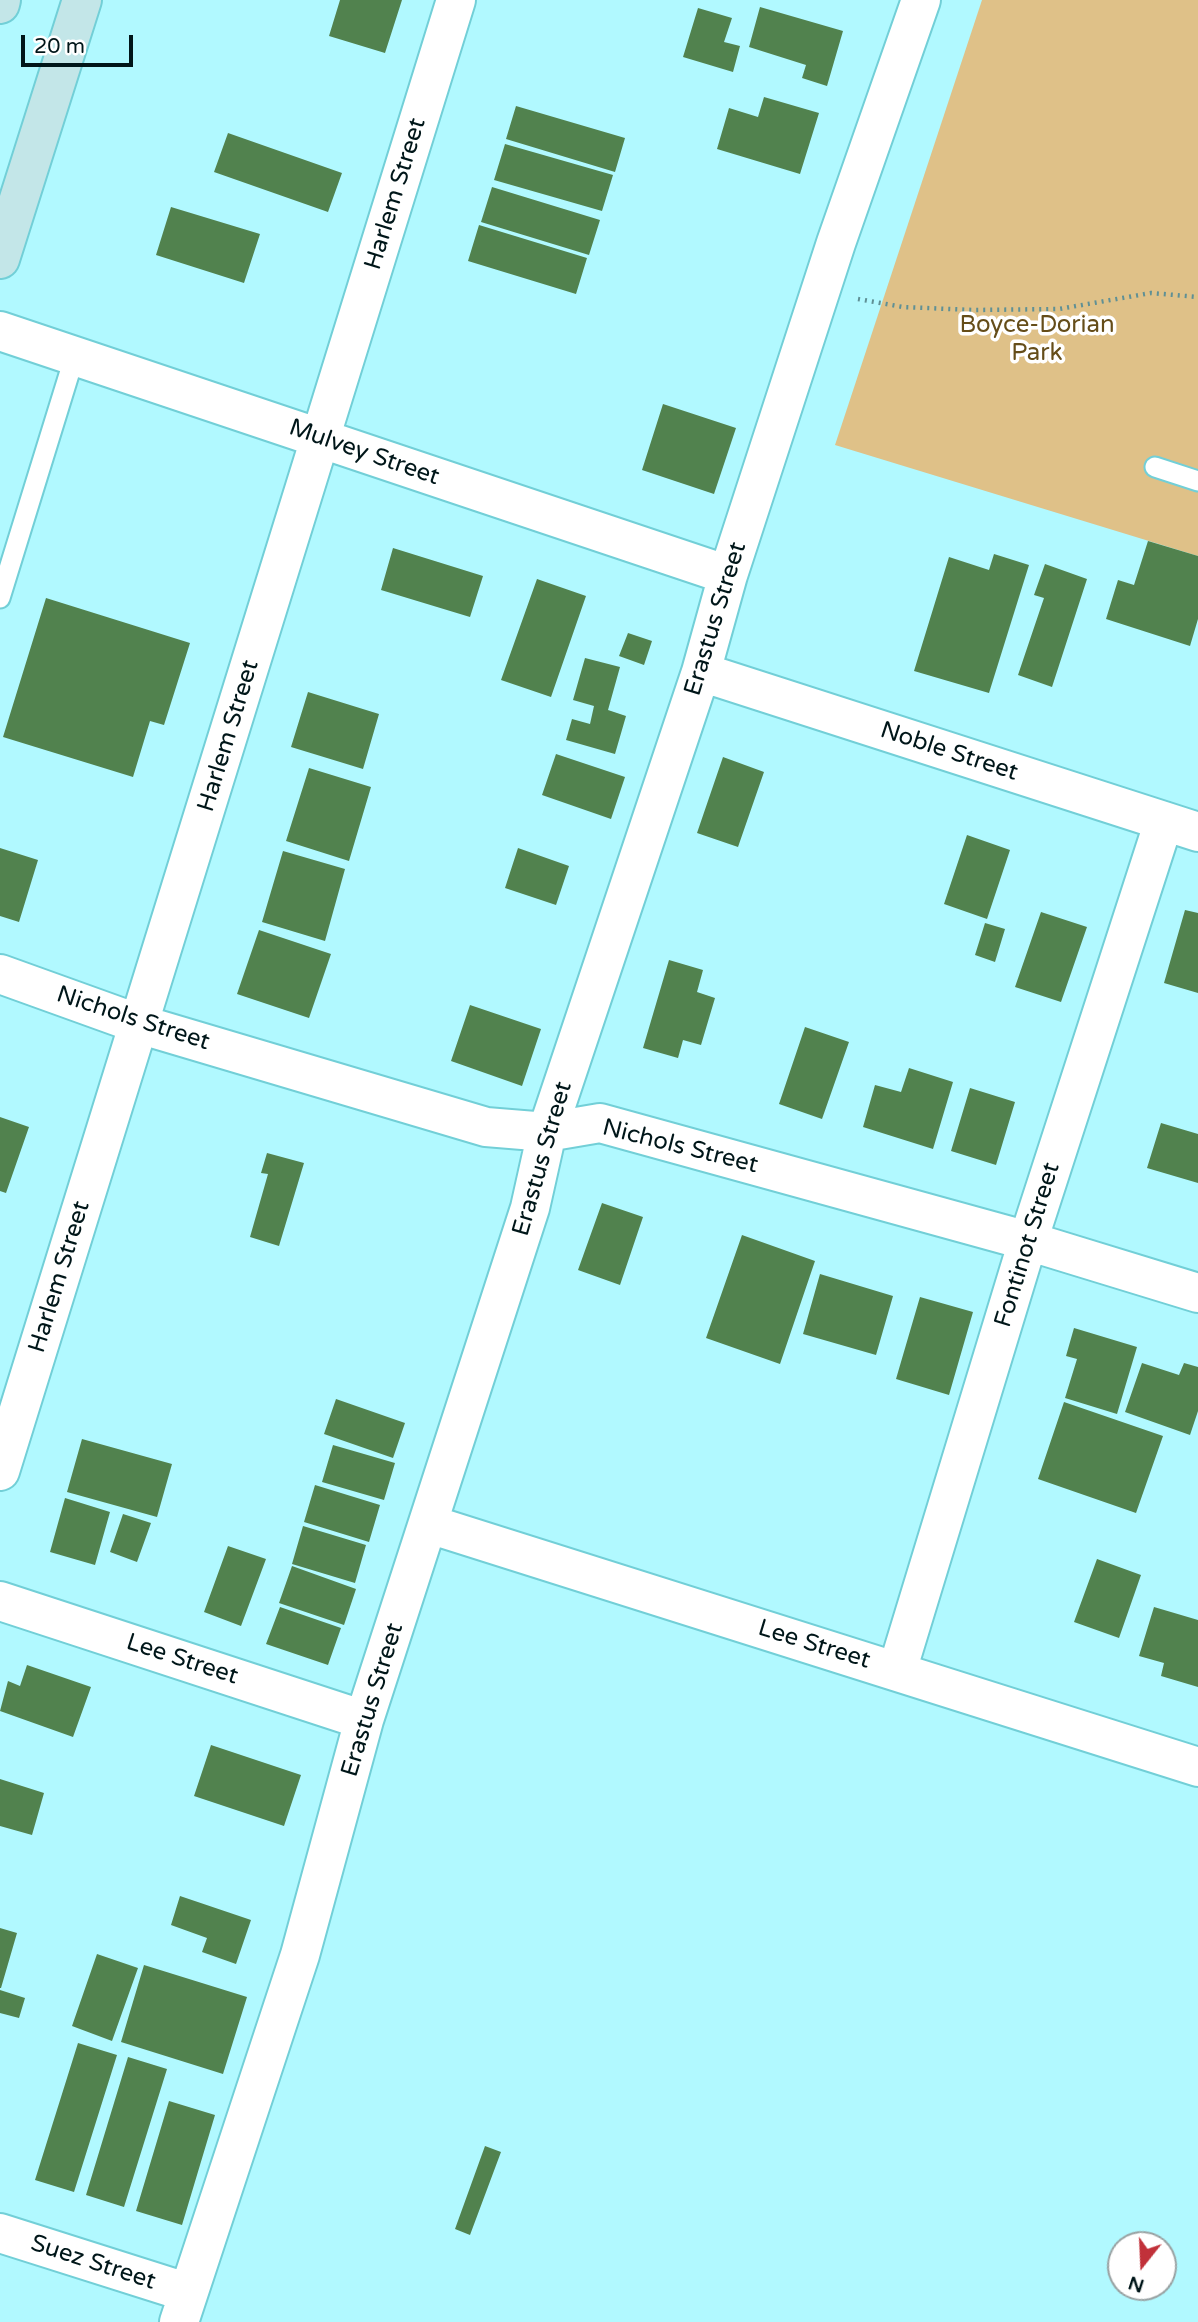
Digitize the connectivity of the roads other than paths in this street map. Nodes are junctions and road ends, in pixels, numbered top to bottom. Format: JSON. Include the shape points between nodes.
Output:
{"nodes":[{"id":1,"x":82,"y":0,"type":"edge"},
{"id":2,"x":456,"y":0,"type":"edge"},
{"id":3,"x":921,"y":0,"type":"edge"},
{"id":4,"x":0,"y":259,"type":"edge"},
{"id":5,"x":0,"y":331,"type":"edge"},
{"id":6,"x":75,"y":355,"type":"junction"},
{"id":7,"x":322,"y":439,"type":"junction"},
{"id":8,"x":1155,"y":467,"type":"dead end"},
{"id":9,"x":1198,"y":481,"type":"edge"},
{"id":10,"x":728,"y":575,"type":"junction"},
{"id":11,"x":0,"y":598,"type":"edge"},
{"id":12,"x":701,"y":672,"type":"junction"},
{"id":13,"x":1181,"y":826,"type":"edge"},
{"id":14,"x":0,"y":974,"type":"edge"},
{"id":15,"x":138,"y":1024,"type":"junction"},
{"id":16,"x":547,"y":1132,"type":"junction"},
{"id":17,"x":1028,"y":1241,"type":"junction"},
{"id":18,"x":1198,"y":1293,"type":"edge"},
{"id":19,"x":0,"y":1471,"type":"edge"},
{"id":20,"x":429,"y":1524,"type":"junction"},
{"id":21,"x":0,"y":1601,"type":"edge"},
{"id":22,"x":897,"y":1671,"type":"junction"},
{"id":23,"x":364,"y":1720,"type":"junction"},
{"id":24,"x":1198,"y":1767,"type":"edge"},
{"id":25,"x":0,"y":2233,"type":"edge"},
{"id":26,"x":183,"y":2307,"type":"edge"}],
"edges":[{"from":1,"to":4,"type":"main road"},
{"from":2,"to":7,"type":"street","name":"Harlem Street"},
{"from":3,"to":10,"type":"street","name":"Erastus Street"},
{"from":5,"to":6,"type":"street","name":"Mulvey Street"},
{"from":6,"to":7,"type":"street","name":"Mulvey Street"},
{"from":6,"to":11,"type":"lane"},
{"from":7,"to":10,"type":"street","name":"Mulvey Street"},
{"from":7,"to":15,"type":"street","name":"Harlem Street"},
{"from":8,"to":9,"type":"lane"},
{"from":10,"to":12,"type":"street","name":"Erastus Street"},
{"from":12,"to":13,"type":"street","name":"Noble Street"},
{"from":12,"to":16,"type":"street","name":"Erastus Street"},
{"from":13,"to":17,"type":"street","name":"Fontinot Street"},
{"from":14,"to":15,"type":"street","name":"Nichols Street"},
{"from":15,"to":16,"type":"street","name":"Nichols Street","via":[[486,1127]]},
{"from":15,"to":19,"type":"street","name":"Harlem Street"},
{"from":16,"to":17,"type":"street","name":"Nichols Street","via":[[600,1123]]},
{"from":16,"to":20,"type":"street","name":"Erastus Street","via":[[530,1208]]},
{"from":17,"to":18,"type":"street","name":"Nichols Street"},
{"from":17,"to":22,"type":"street","name":"Fontinot Street"},
{"from":20,"to":22,"type":"street","name":"Lee Street"},
{"from":20,"to":23,"type":"street","name":"Erastus Street"},
{"from":21,"to":23,"type":"street","name":"Lee Street"},
{"from":22,"to":24,"type":"street","name":"Lee Street"},
{"from":23,"to":26,"type":"street","name":"Erastus Street","via":[[300,1955]]},
{"from":25,"to":26,"type":"street","name":"Suez Street"}]}
